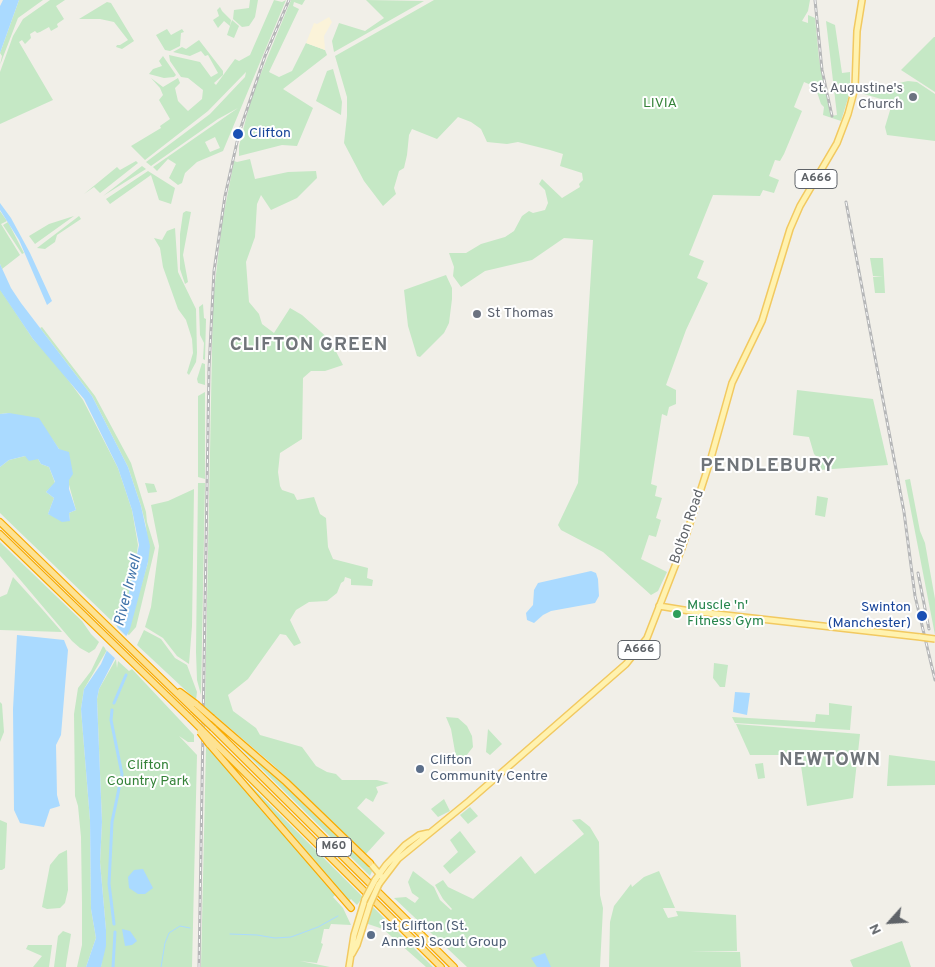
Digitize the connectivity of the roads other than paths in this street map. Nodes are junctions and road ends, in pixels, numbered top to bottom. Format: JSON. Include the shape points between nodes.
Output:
{"nodes":[{"id":1,"x":862,"y":0,"type":"edge"},
{"id":2,"x":0,"y":522,"type":"edge"},
{"id":3,"x":0,"y":534,"type":"edge"},
{"id":4,"x":659,"y":606,"type":"junction"},
{"id":5,"x":935,"y":639,"type":"edge"},
{"id":6,"x":195,"y":706,"type":"junction"},
{"id":7,"x":211,"y":742,"type":"junction"},
{"id":8,"x":429,"y":832,"type":"junction"},
{"id":9,"x":370,"y":863,"type":"junction"},
{"id":10,"x":386,"y":864,"type":"junction"},
{"id":11,"x":380,"y":873,"type":"junction"},
{"id":12,"x":379,"y":882,"type":"junction"},
{"id":13,"x":367,"y":901,"type":"junction"},
{"id":14,"x":352,"y":908,"type":"joint"},
{"id":15,"x":367,"y":910,"type":"junction"},
{"id":16,"x":359,"y":914,"type":"junction"},
{"id":17,"x":351,"y":955,"type":"junction"},
{"id":18,"x":349,"y":967,"type":"edge"},
{"id":19,"x":441,"y":967,"type":"edge"},
{"id":20,"x":454,"y":967,"type":"edge"}],
"edges":[{"from":1,"to":4,"type":"main road","name":"Bolton Road","number":"A666","via":[[857,31],[855,88],[848,114],[790,230],[762,321],[732,383],[682,548]]},
{"from":2,"to":6,"type":"highway","number":"M60"},
{"from":3,"to":7,"type":"highway","number":"M60","bridge":true},
{"from":4,"to":5,"type":"main road","bridge":true},
{"from":4,"to":8,"type":"main road","name":"Bolton Road","number":"A666","via":[[648,638],[626,664]]},
{"from":6,"to":9,"type":"highway","number":"M60","bridge":true,"via":[[286,782]]},
{"from":6,"to":20,"type":"highway","number":"M60","bridge":true,"via":[[213,728]]},
{"from":7,"to":14,"type":"highway","number":"M60"},
{"from":7,"to":19,"type":"highway","number":"M60"},
{"from":8,"to":10,"type":"main road","name":"Bolton Road","number":"A666","via":[[411,840]]},
{"from":8,"to":12,"type":"main road","name":"Bolton Road","number":"A666","via":[[398,859]]},
{"from":9,"to":10,"type":"main road"},
{"from":9,"to":11,"type":"main road"},
{"from":10,"to":11,"type":"main road","name":"Bolton Road","number":"A666"},
{"from":11,"to":12,"type":"main road","name":"Bolton Road","number":"A666"},
{"from":12,"to":13,"type":"main road","number":"A666","bridge":true},
{"from":13,"to":15,"type":"main road","number":"A666"},
{"from":13,"to":16,"type":"main road","number":"A666"},
{"from":14,"to":16,"type":"main road"},
{"from":15,"to":16,"type":"main road"},
{"from":15,"to":17,"type":"main road","number":"A666","via":[[357,946]]},
{"from":16,"to":17,"type":"main road","number":"A666"},
{"from":17,"to":18,"type":"main road","number":"A666"}]}
